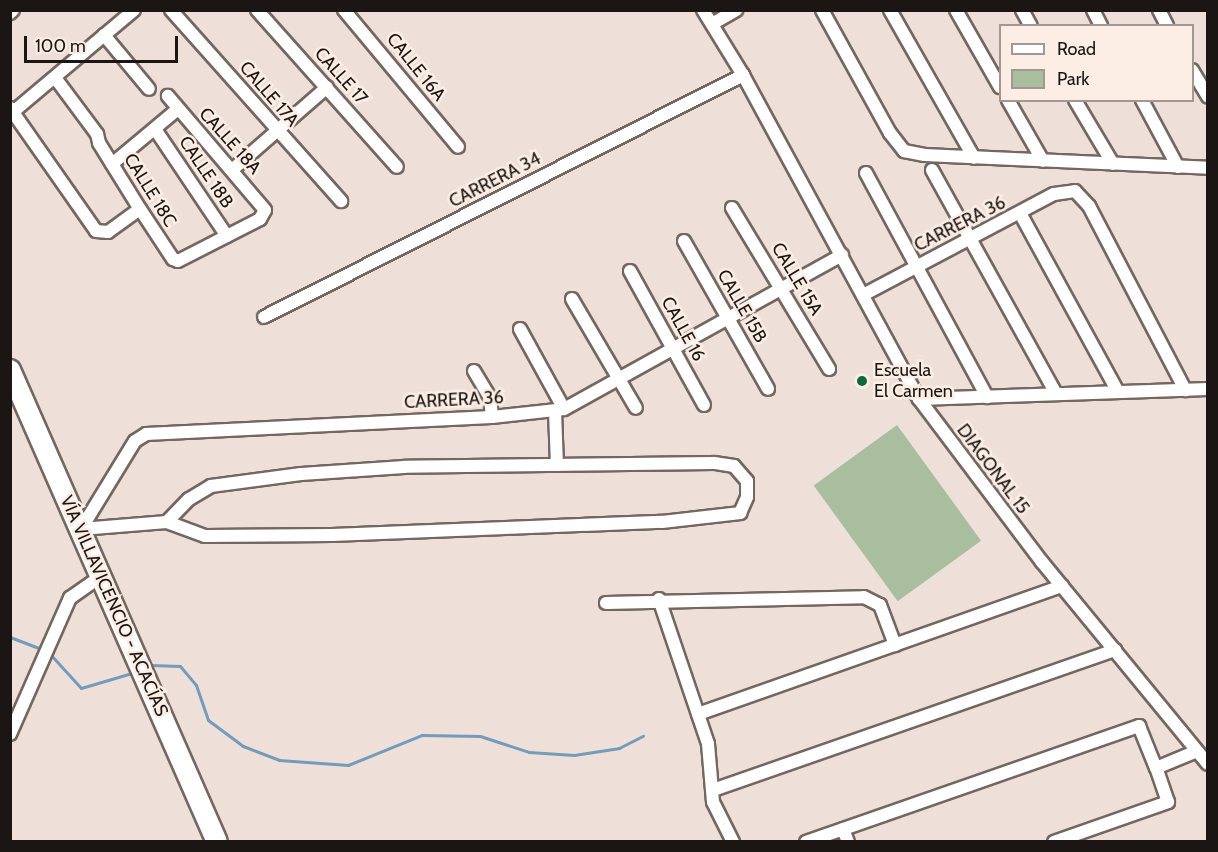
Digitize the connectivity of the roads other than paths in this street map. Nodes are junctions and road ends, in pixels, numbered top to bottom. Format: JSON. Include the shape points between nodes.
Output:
{"nodes":[{"id":1,"x":134,"y":10,"type":"edge"},
{"id":2,"x":171,"y":10,"type":"edge"},
{"id":3,"x":257,"y":10,"type":"edge"},
{"id":4,"x":344,"y":10,"type":"edge"},
{"id":5,"x":703,"y":10,"type":"edge"},
{"id":6,"x":736,"y":10,"type":"edge"},
{"id":7,"x":822,"y":10,"type":"edge"},
{"id":8,"x":890,"y":10,"type":"edge"},
{"id":9,"x":956,"y":10,"type":"edge"},
{"id":10,"x":1022,"y":10,"type":"edge"},
{"id":11,"x":1093,"y":10,"type":"edge"},
{"id":12,"x":1159,"y":10,"type":"edge"},
{"id":13,"x":712,"y":24,"type":"junction"},
{"id":14,"x":1030,"y":24,"type":"edge"},
{"id":15,"x":1100,"y":24,"type":"edge"},
{"id":16,"x":1166,"y":24,"type":"edge"},
{"id":17,"x":104,"y":35,"type":"junction"},
{"id":18,"x":1194,"y":73,"type":"edge"},
{"id":19,"x":743,"y":75,"type":"junction"},
{"id":20,"x":56,"y":79,"type":"junction"},
{"id":21,"x":999,"y":85,"type":"edge"},
{"id":22,"x":327,"y":87,"type":"junction"},
{"id":23,"x":148,"y":89,"type":"dead end"},
{"id":24,"x":168,"y":96,"type":"dead end"},
{"id":25,"x":1208,"y":97,"type":"edge"},
{"id":26,"x":1009,"y":102,"type":"edge"},
{"id":27,"x":1076,"y":102,"type":"edge"},
{"id":28,"x":1143,"y":102,"type":"edge"},
{"id":29,"x":178,"y":109,"type":"junction"},
{"id":30,"x":12,"y":110,"type":"edge"},
{"id":31,"x":155,"y":129,"type":"junction"},
{"id":32,"x":277,"y":130,"type":"junction"},
{"id":33,"x":458,"y":147,"type":"dead end"},
{"id":34,"x":974,"y":158,"type":"junction"},
{"id":35,"x":1043,"y":161,"type":"junction"},
{"id":36,"x":112,"y":164,"type":"junction"},
{"id":37,"x":1113,"y":164,"type":"junction"},
{"id":38,"x":397,"y":167,"type":"dead end"},
{"id":39,"x":1178,"y":167,"type":"junction"},
{"id":40,"x":1208,"y":168,"type":"edge"},
{"id":41,"x":232,"y":170,"type":"junction"},
{"id":42,"x":932,"y":170,"type":"dead end"},
{"id":43,"x":866,"y":173,"type":"dead end"},
{"id":44,"x":341,"y":201,"type":"dead end"},
{"id":45,"x":732,"y":208,"type":"dead end"},
{"id":46,"x":140,"y":209,"type":"junction"},
{"id":47,"x":1020,"y":213,"type":"junction"},
{"id":48,"x":227,"y":236,"type":"junction"},
{"id":49,"x":971,"y":239,"type":"junction"},
{"id":50,"x":684,"y":241,"type":"dead end"},
{"id":51,"x":842,"y":255,"type":"junction"},
{"id":52,"x":917,"y":267,"type":"junction"},
{"id":53,"x":630,"y":272,"type":"dead end"},
{"id":54,"x":782,"y":286,"type":"junction"},
{"id":55,"x":863,"y":295,"type":"junction"},
{"id":56,"x":572,"y":299,"type":"dead end"},
{"id":57,"x":264,"y":317,"type":"dead end"},
{"id":58,"x":730,"y":320,"type":"junction"},
{"id":59,"x":520,"y":329,"type":"dead end"},
{"id":60,"x":675,"y":350,"type":"junction"},
{"id":61,"x":829,"y":369,"type":"dead end"},
{"id":62,"x":10,"y":370,"type":"edge"},
{"id":63,"x":474,"y":371,"type":"dead end"},
{"id":64,"x":619,"y":379,"type":"junction"},
{"id":65,"x":768,"y":389,"type":"dead end"},
{"id":66,"x":1208,"y":389,"type":"edge"},
{"id":67,"x":1185,"y":390,"type":"junction"},
{"id":68,"x":1118,"y":392,"type":"junction"},
{"id":69,"x":1056,"y":394,"type":"junction"},
{"id":70,"x":987,"y":397,"type":"junction"},
{"id":71,"x":919,"y":399,"type":"junction"},
{"id":72,"x":704,"y":405,"type":"dead end"},
{"id":73,"x":636,"y":408,"type":"dead end"},
{"id":74,"x":559,"y":410,"type":"junction"},
{"id":75,"x":492,"y":417,"type":"junction"},
{"id":76,"x":557,"y":465,"type":"junction"},
{"id":77,"x":167,"y":522,"type":"junction"},
{"id":78,"x":81,"y":530,"type":"junction"},
{"id":79,"x":101,"y":576,"type":"junction"},
{"id":80,"x":1062,"y":586,"type":"junction"},
{"id":81,"x":659,"y":599,"type":"junction"},
{"id":82,"x":606,"y":603,"type":"dead end"},
{"id":83,"x":895,"y":645,"type":"junction"},
{"id":84,"x":1115,"y":650,"type":"junction"},
{"id":85,"x":698,"y":714,"type":"junction"},
{"id":86,"x":10,"y":734,"type":"edge"},
{"id":87,"x":1197,"y":751,"type":"junction"},
{"id":88,"x":1208,"y":764,"type":"edge"},
{"id":89,"x":1156,"y":768,"type":"junction"},
{"id":90,"x":712,"y":790,"type":"junction"},
{"id":91,"x":843,"y":829,"type":"junction"},
{"id":92,"x":217,"y":842,"type":"edge"},
{"id":93,"x":733,"y":842,"type":"edge"},
{"id":94,"x":806,"y":842,"type":"edge"},
{"id":95,"x":848,"y":842,"type":"edge"},
{"id":96,"x":1054,"y":842,"type":"edge"}],
"edges":[{"from":1,"to":17,"type":"street"},
{"from":2,"to":32,"type":"street","name":"CALLE 17A"},
{"from":3,"to":22,"type":"street","name":"CALLE 17"},
{"from":4,"to":33,"type":"street","name":"CALLE 16A"},
{"from":5,"to":13,"type":"street","name":"DIAGONAL 15"},
{"from":6,"to":13,"type":"street"},
{"from":7,"to":34,"type":"street","via":[[904,151]]},
{"from":8,"to":34,"type":"street"},
{"from":9,"to":21,"type":"street"},
{"from":10,"to":14,"type":"street"},
{"from":11,"to":15,"type":"street"},
{"from":12,"to":16,"type":"street"},
{"from":13,"to":19,"type":"street","name":"DIAGONAL 15"},
{"from":17,"to":20,"type":"street"},
{"from":17,"to":23,"type":"street"},
{"from":18,"to":25,"type":"street"},
{"from":19,"to":51,"type":"street","name":"DIAGONAL 15"},
{"from":19,"to":57,"type":"street","name":"CARRERA 34"},
{"from":20,"to":30,"type":"street"},
{"from":20,"to":36,"type":"street","name":"CALLE 18C","via":[[97,134]]},
{"from":22,"to":32,"type":"street"},
{"from":22,"to":38,"type":"street","name":"CALLE 17"},
{"from":24,"to":29,"type":"street","name":"CALLE 18A"},
{"from":26,"to":35,"type":"street"},
{"from":27,"to":37,"type":"street"},
{"from":28,"to":39,"type":"street"},
{"from":29,"to":31,"type":"street"},
{"from":29,"to":41,"type":"street","name":"CALLE 18A"},
{"from":30,"to":46,"type":"street","via":[[96,231],[108,232]]},
{"from":31,"to":36,"type":"street"},
{"from":31,"to":48,"type":"street","name":"CALLE 18B"},
{"from":32,"to":41,"type":"street"},
{"from":32,"to":44,"type":"street","name":"CALLE 17A"},
{"from":34,"to":35,"type":"street"},
{"from":35,"to":37,"type":"street"},
{"from":36,"to":46,"type":"street","name":"CALLE 18C"},
{"from":37,"to":39,"type":"street"},
{"from":39,"to":40,"type":"street"},
{"from":41,"to":48,"type":"street","name":"CALLE 18A","via":[[264,210],[260,219]]},
{"from":42,"to":49,"type":"street"},
{"from":43,"to":52,"type":"street"},
{"from":45,"to":54,"type":"street","name":"CALLE 15A"},
{"from":46,"to":48,"type":"street","name":"CALLE 18C","via":[[178,261]]},
{"from":47,"to":49,"type":"street","name":"CARRERA 36"},
{"from":47,"to":67,"type":"street","name":"CARRERA 36","via":[[1054,194],[1075,190],[1089,206]]},
{"from":47,"to":68,"type":"street"},
{"from":49,"to":52,"type":"street","name":"CARRERA 36"},
{"from":49,"to":69,"type":"street"},
{"from":50,"to":58,"type":"street","name":"CALLE 15B"},
{"from":51,"to":54,"type":"street","name":"CARRERA 36"},
{"from":51,"to":55,"type":"street","name":"DIAGONAL 15"},
{"from":52,"to":55,"type":"street","name":"CARRERA 36"},
{"from":52,"to":70,"type":"street"},
{"from":53,"to":60,"type":"street","name":"CALLE 16"},
{"from":54,"to":58,"type":"street","name":"CARRERA 36"},
{"from":54,"to":61,"type":"street","name":"CALLE 15A"},
{"from":55,"to":71,"type":"street","name":"DIAGONAL 15"},
{"from":56,"to":64,"type":"street"},
{"from":58,"to":60,"type":"street","name":"CARRERA 36"},
{"from":58,"to":65,"type":"street","name":"CALLE 15B"},
{"from":59,"to":74,"type":"street"},
{"from":60,"to":64,"type":"street","name":"CARRERA 36"},
{"from":60,"to":72,"type":"street","name":"CALLE 16"},
{"from":62,"to":78,"type":"main road","name":"VÍA VILLAVICENCIO - ACACÍAS"},
{"from":63,"to":75,"type":"street","via":[[490,398]]},
{"from":64,"to":73,"type":"street"},
{"from":64,"to":74,"type":"street","name":"CARRERA 36"},
{"from":66,"to":67,"type":"street"},
{"from":67,"to":68,"type":"street"},
{"from":68,"to":69,"type":"street"},
{"from":69,"to":70,"type":"street"},
{"from":70,"to":71,"type":"street"},
{"from":71,"to":80,"type":"street","name":"DIAGONAL 15"},
{"from":74,"to":75,"type":"street","name":"CARRERA 36"},
{"from":74,"to":76,"type":"street"},
{"from":75,"to":78,"type":"street","name":"CARRERA 36","via":[[146,434],[135,441]]},
{"from":76,"to":77,"type":"street","via":[[404,467],[301,474],[211,486],[189,499]]},
{"from":76,"to":77,"type":"street","via":[[734,466],[747,481],[747,497],[740,513],[662,522],[205,536]]},
{"from":77,"to":78,"type":"street"},
{"from":78,"to":79,"type":"main road","name":"VÍA VILLAVICENCIO - ACACÍAS"},
{"from":79,"to":86,"type":"street","via":[[70,598]]},
{"from":79,"to":92,"type":"main road","name":"VÍA VILLAVICENCIO - ACACÍAS"},
{"from":80,"to":83,"type":"street"},
{"from":80,"to":84,"type":"street","name":"DIAGONAL 15"},
{"from":81,"to":82,"type":"street"},
{"from":81,"to":83,"type":"street","via":[[864,597],[880,606]]},
{"from":81,"to":85,"type":"street"},
{"from":83,"to":85,"type":"street"},
{"from":84,"to":87,"type":"street","name":"DIAGONAL 15"},
{"from":84,"to":90,"type":"street"},
{"from":85,"to":90,"type":"street","via":[[708,744]]},
{"from":87,"to":88,"type":"street","name":"DIAGONAL 15"},
{"from":87,"to":89,"type":"street"},
{"from":89,"to":91,"type":"street","via":[[1139,726]]},
{"from":89,"to":96,"type":"street","via":[[1168,802]]},
{"from":90,"to":93,"type":"street","via":[[717,812]]},
{"from":91,"to":94,"type":"street"},
{"from":91,"to":95,"type":"street"}]}
